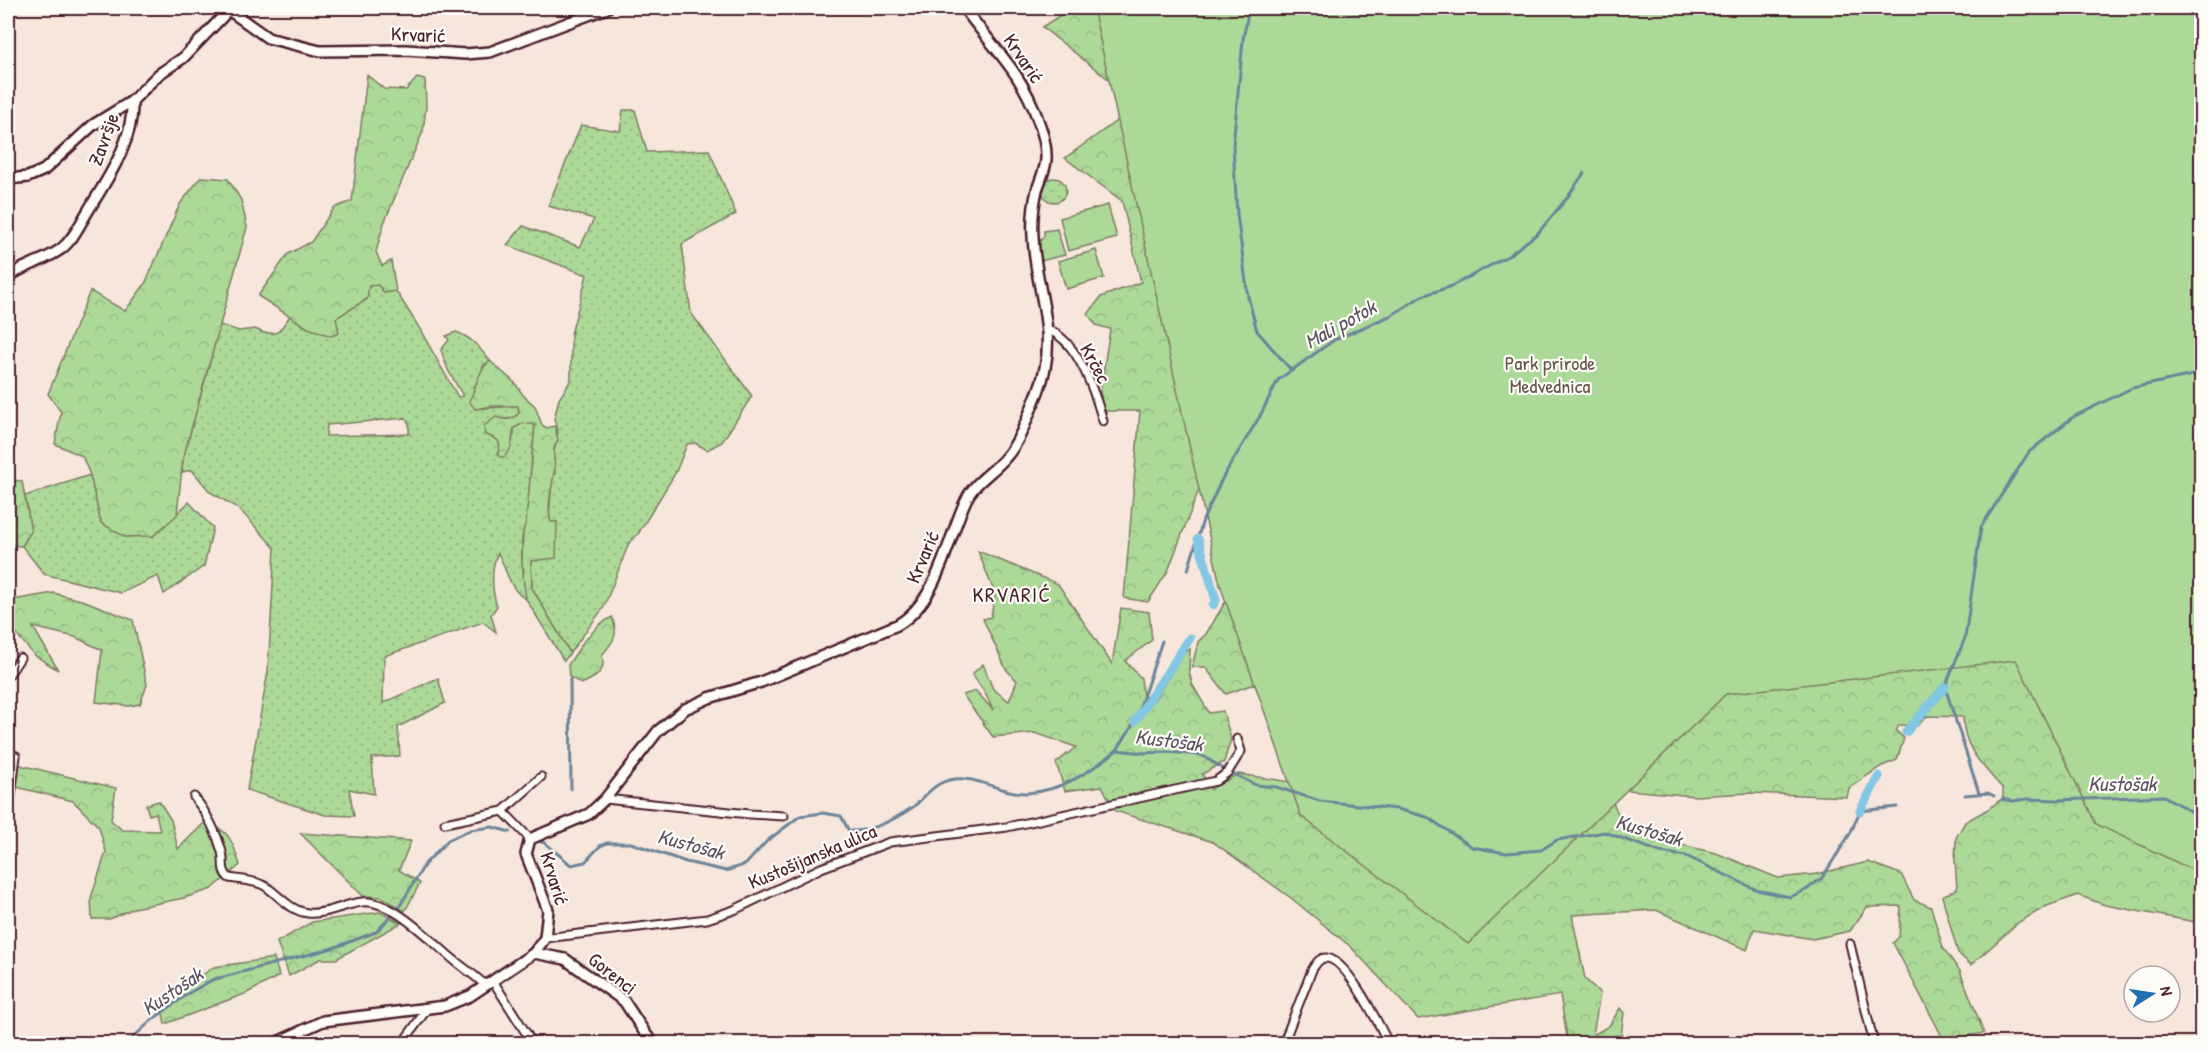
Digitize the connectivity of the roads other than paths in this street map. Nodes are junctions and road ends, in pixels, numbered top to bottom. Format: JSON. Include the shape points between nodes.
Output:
{"nodes":[{"id":1,"x":229,"y":8,"type":"edge"},
{"id":2,"x":607,"y":8,"type":"edge"},
{"id":3,"x":965,"y":8,"type":"edge"},
{"id":4,"x":132,"y":100,"type":"junction"},
{"id":5,"x":8,"y":179,"type":"edge"},
{"id":6,"x":8,"y":277,"type":"edge"},
{"id":7,"x":1048,"y":330,"type":"junction"},
{"id":8,"x":1103,"y":421,"type":"dead end"},
{"id":9,"x":20,"y":658,"type":"dead end"},
{"id":10,"x":8,"y":676,"type":"edge"},
{"id":11,"x":1237,"y":740,"type":"dead end"},
{"id":12,"x":8,"y":753,"type":"edge"},
{"id":13,"x":541,"y":777,"type":"dead end"},
{"id":14,"x":194,"y":796,"type":"dead end"},
{"id":15,"x":605,"y":799,"type":"junction"},
{"id":16,"x":503,"y":811,"type":"junction"},
{"id":17,"x":784,"y":816,"type":"dead end"},
{"id":18,"x":8,"y":819,"type":"edge"},
{"id":19,"x":444,"y":823,"type":"dead end"},
{"id":20,"x":530,"y":838,"type":"junction"},
{"id":21,"x":544,"y":938,"type":"junction"},
{"id":22,"x":1850,"y":944,"type":"dead end"},
{"id":23,"x":534,"y":953,"type":"junction"},
{"id":24,"x":490,"y":983,"type":"junction"},
{"id":25,"x":427,"y":1009,"type":"junction"},
{"id":26,"x":273,"y":1044,"type":"edge"},
{"id":27,"x":402,"y":1044,"type":"edge"},
{"id":28,"x":533,"y":1044,"type":"edge"},
{"id":29,"x":655,"y":1044,"type":"edge"},
{"id":30,"x":1283,"y":1044,"type":"edge"},
{"id":31,"x":1389,"y":1044,"type":"edge"},
{"id":32,"x":1874,"y":1044,"type":"edge"}],
"edges":[{"from":1,"to":2,"type":"street","name":"Krvarić","via":[[268,38],[320,51],[465,54],[490,52]]},
{"from":1,"to":4,"type":"street","name":"Završje","via":[[183,58]]},
{"from":3,"to":7,"type":"street","name":"Krvarić","via":[[1026,87],[1046,146],[1032,233]]},
{"from":4,"to":5,"type":"street","via":[[93,125],[44,170]]},
{"from":4,"to":6,"type":"street","name":"Završje","via":[[133,116],[116,164],[76,231],[60,250]]},
{"from":7,"to":8,"type":"street","name":"Krčec","via":[[1067,343],[1078,361],[1094,391]]},
{"from":7,"to":15,"type":"street","name":"Krvarić","via":[[1046,369],[1016,443],[969,494],[931,587],[909,618],[685,710],[658,731]]},
{"from":9,"to":10,"type":"street"},
{"from":11,"to":21,"type":"street","name":"Kustošijanska ulica","via":[[1241,751],[1216,782],[1007,827],[890,842],[820,868],[707,919]]},
{"from":12,"to":18,"type":"street","via":[[16,756]]},
{"from":13,"to":16,"type":"street"},
{"from":14,"to":24,"type":"street","via":[[224,854],[222,867],[229,878],[259,884],[308,913],[375,903],[391,910]]},
{"from":15,"to":17,"type":"street"},
{"from":15,"to":20,"type":"street","name":"Krvarić","via":[[589,814]]},
{"from":16,"to":19,"type":"street"},
{"from":16,"to":20,"type":"street"},
{"from":20,"to":21,"type":"street","name":"Krvarić","via":[[526,854],[548,910]]},
{"from":21,"to":23,"type":"street"},
{"from":22,"to":32,"type":"street"},
{"from":23,"to":24,"type":"street"},
{"from":23,"to":29,"type":"street","name":"Gorenci","via":[[566,959],[624,1001]]},
{"from":24,"to":25,"type":"street","via":[[457,1002]]},
{"from":24,"to":28,"type":"street"},
{"from":25,"to":26,"type":"street","via":[[323,1021]]},
{"from":25,"to":27,"type":"street"},
{"from":30,"to":31,"type":"street","via":[[1312,970],[1324,958],[1333,960],[1361,993]]}]}
